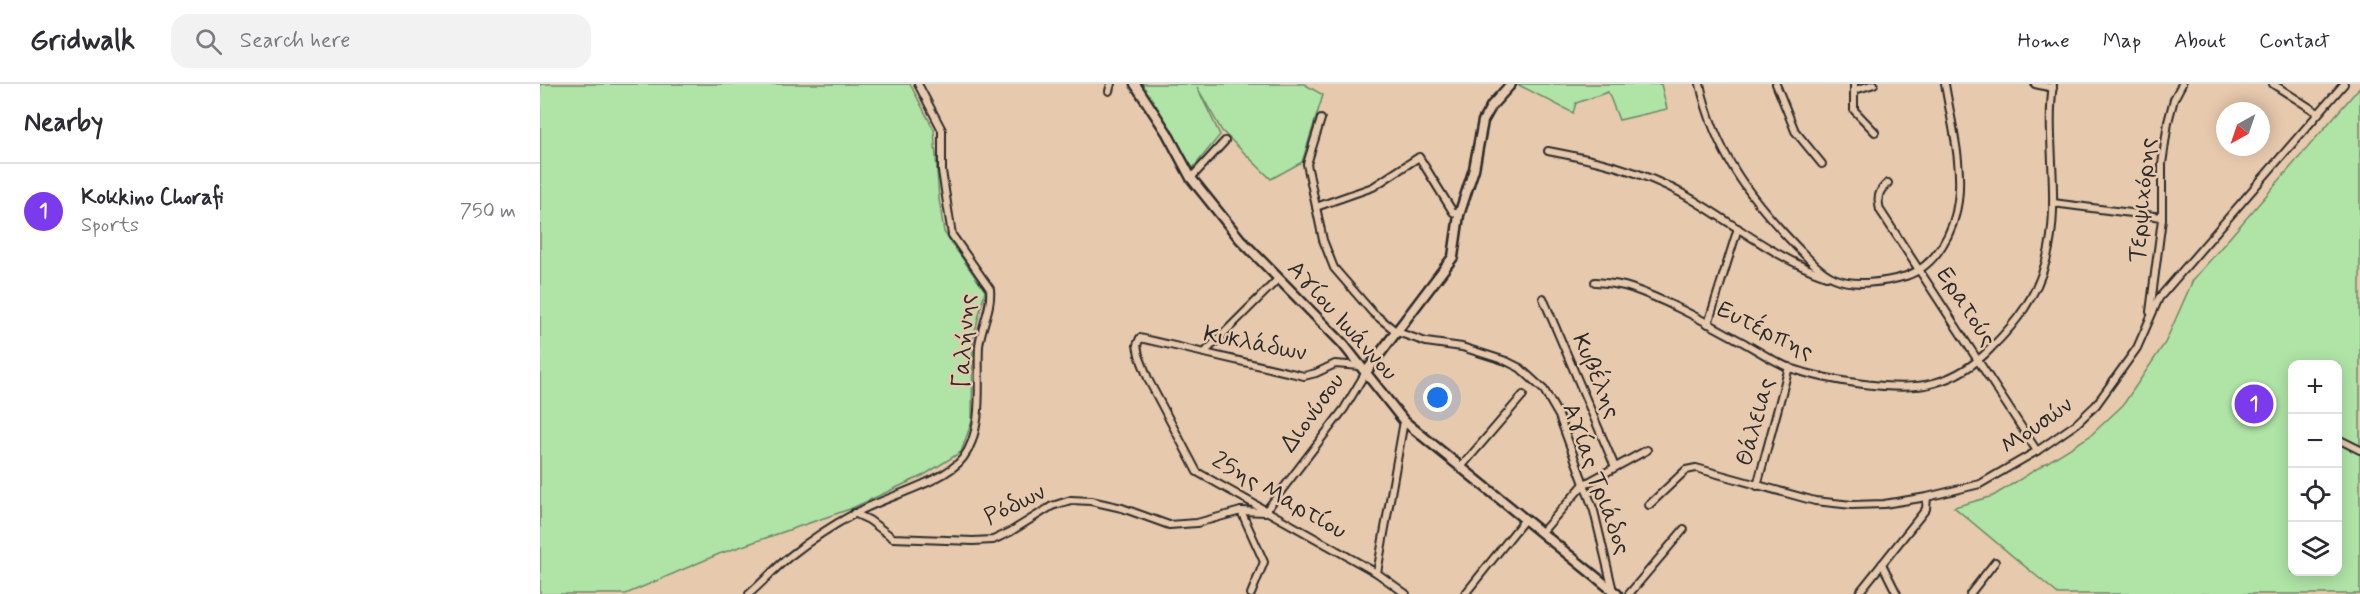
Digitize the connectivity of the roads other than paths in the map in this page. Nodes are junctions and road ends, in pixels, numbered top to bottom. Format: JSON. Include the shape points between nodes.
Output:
{"nodes":[{"id":1,"x":918,"y":84,"type":"edge"},
{"id":2,"x":1135,"y":84,"type":"edge"},
{"id":3,"x":1511,"y":84,"type":"edge"},
{"id":4,"x":1700,"y":84,"type":"edge"},
{"id":5,"x":1776,"y":84,"type":"edge"},
{"id":6,"x":1874,"y":84,"type":"edge"},
{"id":7,"x":1945,"y":84,"type":"edge"},
{"id":8,"x":2036,"y":84,"type":"edge"},
{"id":9,"x":2182,"y":84,"type":"edge"},
{"id":10,"x":2274,"y":84,"type":"edge"},
{"id":11,"x":2344,"y":84,"type":"edge"},
{"id":12,"x":2053,"y":86,"type":"edge"},
{"id":13,"x":1854,"y":87,"type":"edge"},
{"id":14,"x":2318,"y":113,"type":"junction"},
{"id":15,"x":1321,"y":119,"type":"dead end"},
{"id":16,"x":1875,"y":132,"type":"dead end"},
{"id":17,"x":1224,"y":141,"type":"dead end"},
{"id":18,"x":1548,"y":151,"type":"dead end"},
{"id":19,"x":1822,"y":164,"type":"dead end"},
{"id":20,"x":1191,"y":178,"type":"junction"},
{"id":21,"x":1888,"y":183,"type":"dead end"},
{"id":22,"x":2053,"y":203,"type":"junction"},
{"id":23,"x":1316,"y":207,"type":"junction"},
{"id":24,"x":1459,"y":215,"type":"junction"},
{"id":25,"x":2162,"y":217,"type":"junction"},
{"id":26,"x":1738,"y":228,"type":"junction"},
{"id":27,"x":1921,"y":270,"type":"junction"},
{"id":28,"x":1832,"y":278,"type":"junction"},
{"id":29,"x":1278,"y":279,"type":"junction"},
{"id":30,"x":1595,"y":282,"type":"dead end"},
{"id":31,"x":2152,"y":294,"type":"junction"},
{"id":32,"x":1543,"y":298,"type":"dead end"},
{"id":33,"x":2159,"y":298,"type":"junction"},
{"id":34,"x":2148,"y":322,"type":"junction"},
{"id":35,"x":1708,"y":324,"type":"junction"},
{"id":36,"x":1397,"y":332,"type":"junction"},
{"id":37,"x":1140,"y":338,"type":"joint"},
{"id":38,"x":1204,"y":353,"type":"junction"},
{"id":39,"x":1979,"y":360,"type":"junction"},
{"id":40,"x":1789,"y":367,"type":"junction"},
{"id":41,"x":1364,"y":369,"type":"junction"},
{"id":42,"x":1523,"y":394,"type":"dead end"},
{"id":43,"x":1404,"y":422,"type":"junction"},
{"id":44,"x":2342,"y":441,"type":"edge"},
{"id":45,"x":1647,"y":450,"type":"dead end"},
{"id":46,"x":2360,"y":450,"type":"edge"},
{"id":47,"x":2037,"y":451,"type":"junction"},
{"id":48,"x":1461,"y":467,"type":"junction"},
{"id":49,"x":1615,"y":468,"type":"junction"},
{"id":50,"x":1583,"y":485,"type":"junction"},
{"id":51,"x":1757,"y":486,"type":"junction"},
{"id":52,"x":1927,"y":497,"type":"junction"},
{"id":53,"x":1649,"y":505,"type":"dead end"},
{"id":54,"x":1241,"y":512,"type":"junction"},
{"id":55,"x":1265,"y":512,"type":"junction"},
{"id":56,"x":854,"y":513,"type":"junction"},
{"id":57,"x":1525,"y":519,"type":"junction"},
{"id":58,"x":1684,"y":529,"type":"dead end"},
{"id":59,"x":1542,"y":532,"type":"junction"},
{"id":60,"x":1995,"y":562,"type":"dead end"},
{"id":61,"x":1882,"y":564,"type":"junction"},
{"id":62,"x":1377,"y":573,"type":"junction"},
{"id":63,"x":1615,"y":592,"type":"edge"},
{"id":64,"x":749,"y":594,"type":"edge"},
{"id":65,"x":1251,"y":594,"type":"edge"},
{"id":66,"x":1406,"y":594,"type":"edge"},
{"id":67,"x":1465,"y":594,"type":"edge"},
{"id":68,"x":1629,"y":594,"type":"edge"},
{"id":69,"x":1858,"y":594,"type":"edge"},
{"id":70,"x":1897,"y":594,"type":"edge"},
{"id":71,"x":1970,"y":594,"type":"edge"}],
"edges":[{"from":1,"to":56,"type":"street","name":"Γαλήνης","via":[[942,130],[942,171],[952,235],[990,289],[980,334],[979,404],[970,444],[952,469]]},
{"from":2,"to":20,"type":"street","name":"Αγίου Ιωάννου"},
{"from":3,"to":24,"type":"street","name":"Διονύσου","via":[[1483,121],[1474,169]]},
{"from":4,"to":28,"type":"street","via":[[1709,121],[1735,174],[1787,236]]},
{"from":5,"to":19,"type":"street","via":[[1796,131]]},
{"from":6,"to":13,"type":"street"},
{"from":7,"to":27,"type":"street","via":[[1959,171],[1958,203],[1947,237]]},
{"from":8,"to":12,"type":"street"},
{"from":9,"to":25,"type":"street","name":"Τερψιχόρης","via":[[2168,122],[2162,164]]},
{"from":10,"to":14,"type":"street"},
{"from":11,"to":14,"type":"street","name":"Μουσών"},
{"from":12,"to":22,"type":"street","name":"Ευτέρπης"},
{"from":13,"to":16,"type":"street","via":[[1854,110]]},
{"from":14,"to":33,"type":"street","name":"Μουσών"},
{"from":15,"to":23,"type":"street","name":"Αγίας Τριάδος","via":[[1307,164]]},
{"from":17,"to":20,"type":"street"},
{"from":18,"to":26,"type":"street","via":[[1599,160],[1643,174]]},
{"from":20,"to":29,"type":"street","name":"Αγίου Ιωάννου"},
{"from":21,"to":27,"type":"street","name":"Ερατούς","via":[[1877,199],[1880,210]]},
{"from":22,"to":25,"type":"street"},
{"from":22,"to":39,"type":"street","name":"Ευτέρπης","via":[[2051,240],[2035,291],[2020,317]]},
{"from":23,"to":24,"type":"street","via":[[1373,187],[1419,157],[1453,212]]},
{"from":23,"to":36,"type":"street","name":"Αγίας Τριάδος","via":[[1334,268],[1373,313]]},
{"from":24,"to":36,"type":"street","name":"Διονύσου","via":[[1453,257]]},
{"from":25,"to":31,"type":"street","name":"Τερψιχόρης"},
{"from":26,"to":28,"type":"street","via":[[1790,261]]},
{"from":26,"to":35,"type":"street"},
{"from":27,"to":28,"type":"street","via":[[1873,282]]},
{"from":27,"to":39,"type":"street","name":"Ερατούς"},
{"from":29,"to":38,"type":"street"},
{"from":29,"to":41,"type":"street","name":"Αγίου Ιωάννου"},
{"from":30,"to":35,"type":"street","name":"Ευτέρπης","via":[[1630,288]]},
{"from":31,"to":33,"type":"street"},
{"from":31,"to":34,"type":"street","name":"Τερψιχόρης"},
{"from":32,"to":49,"type":"street","name":"Κυβέλης"},
{"from":33,"to":34,"type":"street","name":"Μουσών"},
{"from":34,"to":47,"type":"street","name":"Μουσών","via":[[2137,348],[2096,405]]},
{"from":35,"to":40,"type":"street","name":"Ευτέρπης"},
{"from":36,"to":41,"type":"street","name":"Διονύσου"},
{"from":36,"to":50,"type":"street","name":"Αγίας Τριάδος","via":[[1426,342],[1476,350],[1520,368],[1544,390],[1558,416]]},
{"from":37,"to":38,"type":"street","name":"Κυκλάδων"},
{"from":37,"to":55,"type":"street","name":"25ης Μαρτίου","via":[[1137,345],[1145,372],[1197,472]]},
{"from":38,"to":41,"type":"street","name":"Κυκλάδων","via":[[1304,376],[1335,364]]},
{"from":39,"to":40,"type":"street","name":"Ευτέρπης","via":[[1954,376],[1931,384],[1885,386],[1834,380]]},
{"from":39,"to":47,"type":"street","name":"Ερατούς"},
{"from":40,"to":51,"type":"street","name":"Θάλειας"},
{"from":41,"to":43,"type":"street","name":"Αγίου Ιωάννου"},
{"from":41,"to":55,"type":"street","name":"Διονύσου","via":[[1344,410]]},
{"from":42,"to":48,"type":"street"},
{"from":43,"to":48,"type":"street","name":"Αγίου Ιωάννου"},
{"from":43,"to":62,"type":"street"},
{"from":44,"to":46,"type":"street"},
{"from":45,"to":49,"type":"street"},
{"from":47,"to":52,"type":"street","name":"Μουσών","via":[[1980,484]]},
{"from":48,"to":57,"type":"street","name":"Αγίου Ιωάννου"},
{"from":49,"to":50,"type":"street"},
{"from":50,"to":59,"type":"street"},
{"from":50,"to":63,"type":"street","name":"Αγίας Τριάδος","via":[[1600,531]]},
{"from":51,"to":52,"type":"street","name":"Μουσών","via":[[1815,501],[1852,505]]},
{"from":51,"to":53,"type":"street","name":"Μουσών","via":[[1696,468],[1686,470]]},
{"from":52,"to":61,"type":"street","via":[[1926,509]]},
{"from":54,"to":55,"type":"street","name":"Ρόδων"},
{"from":54,"to":56,"type":"street","name":"Ρόδων","via":[[1170,525],[1122,508],[1071,500],[1052,506],[993,540],[973,541],[893,538]]},
{"from":54,"to":65,"type":"street","via":[[1264,562]]},
{"from":55,"to":62,"type":"street","name":"25ης Μαρτίου"},
{"from":56,"to":64,"type":"street","via":[[787,558]]},
{"from":57,"to":59,"type":"street","name":"Αγίου Ιωάννου"},
{"from":57,"to":67,"type":"street"},
{"from":58,"to":68,"type":"street"},
{"from":59,"to":63,"type":"street","name":"Αγίου Ιωάννου"},
{"from":60,"to":71,"type":"street"},
{"from":61,"to":69,"type":"street"},
{"from":61,"to":70,"type":"street"},
{"from":62,"to":66,"type":"street","name":"25ης Μαρτίου"}]}
